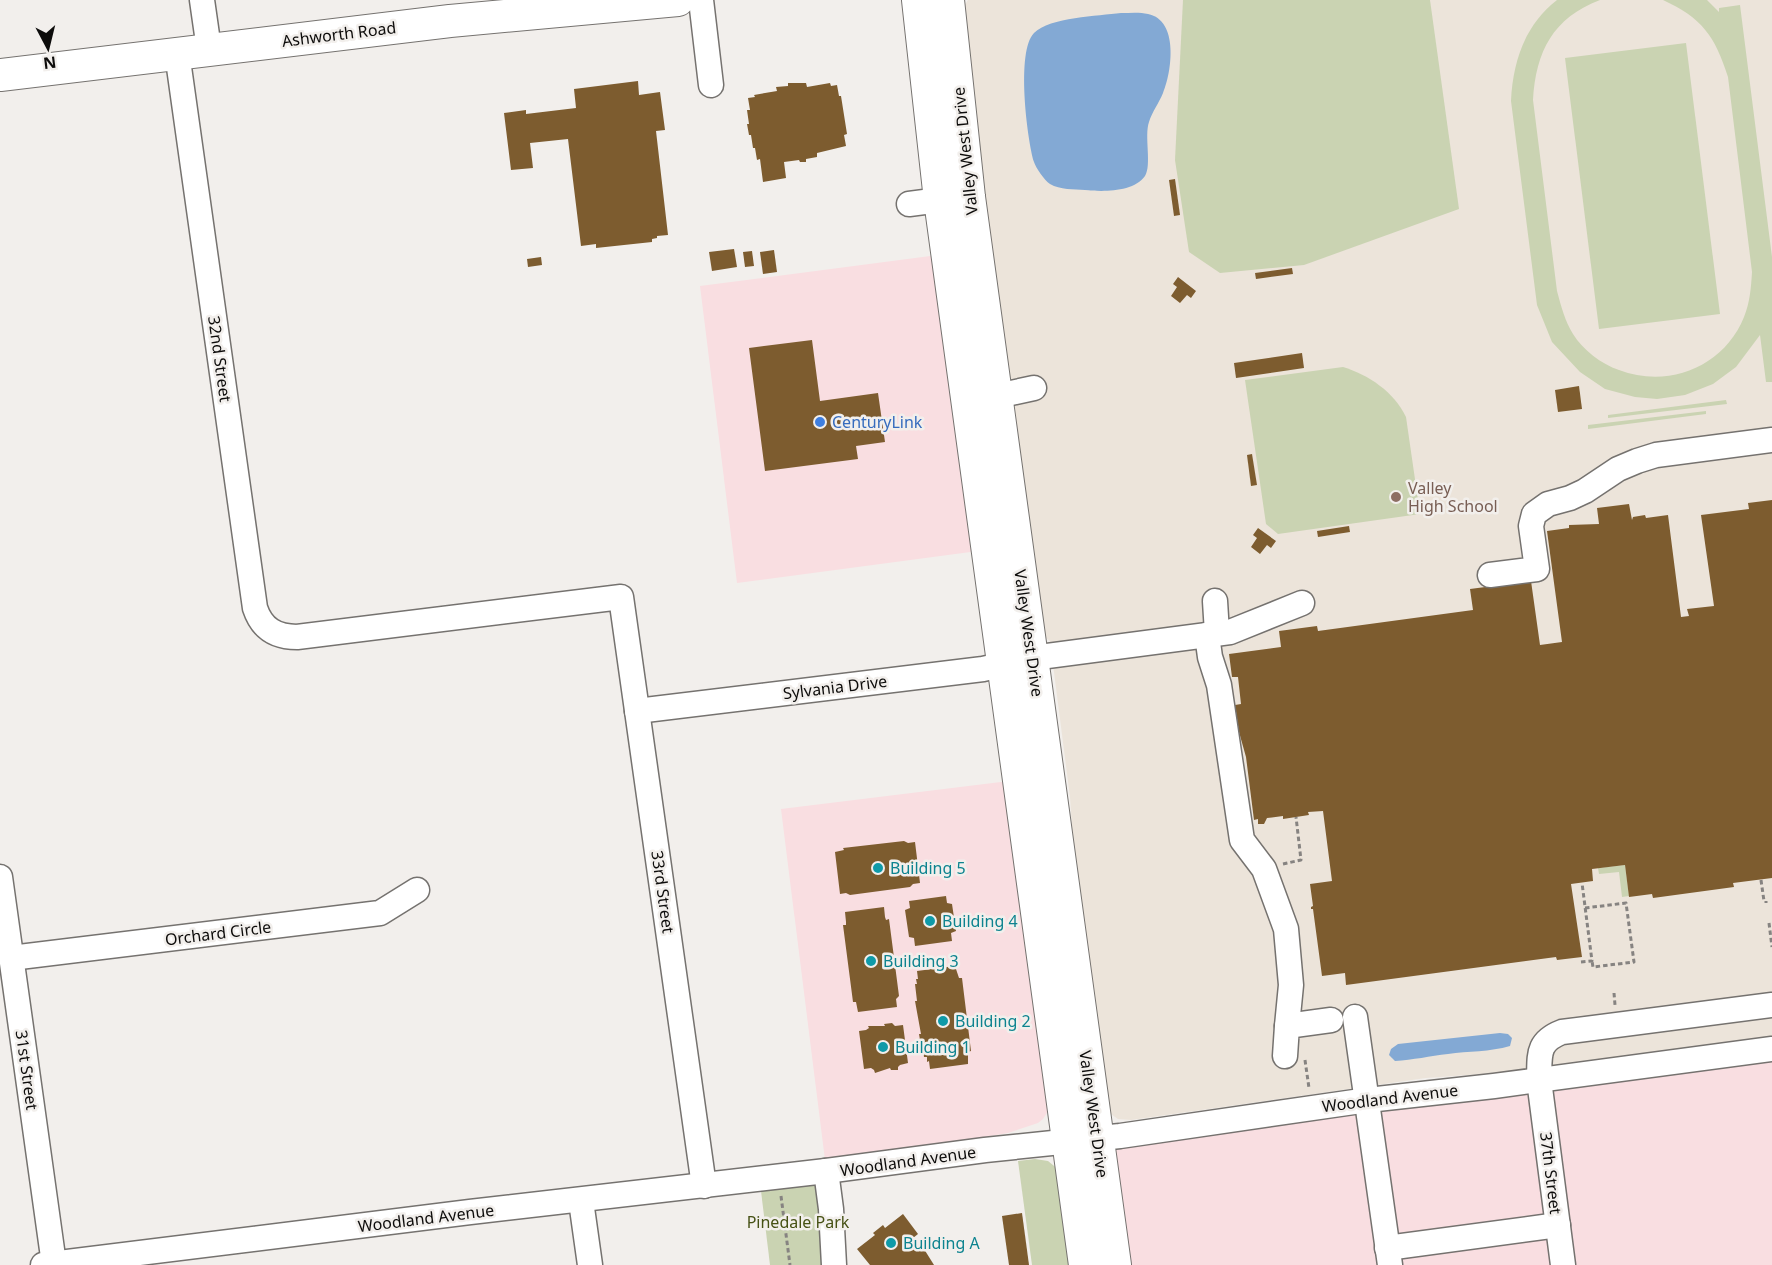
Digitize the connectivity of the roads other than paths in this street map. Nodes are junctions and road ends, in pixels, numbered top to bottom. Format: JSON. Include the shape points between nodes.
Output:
{"nodes":[{"id":1,"x":202,"y":0,"type":"edge"},
{"id":2,"x":678,"y":0,"type":"edge"},
{"id":3,"x":701,"y":0,"type":"edge"},
{"id":4,"x":918,"y":0,"type":"edge"},
{"id":5,"x":948,"y":0,"type":"edge"},
{"id":6,"x":209,"y":50,"type":"junction"},
{"id":7,"x":177,"y":53,"type":"junction"},
{"id":8,"x":0,"y":75,"type":"edge"},
{"id":9,"x":711,"y":85,"type":"dead end"},
{"id":10,"x":955,"y":198,"type":"junction"},
{"id":11,"x":909,"y":204,"type":"dead end"},
{"id":12,"x":1034,"y":388,"type":"dead end"},
{"id":13,"x":997,"y":396,"type":"junction"},
{"id":14,"x":1772,"y":440,"type":"edge"},
{"id":15,"x":1490,"y":575,"type":"dead end"},
{"id":16,"x":621,"y":597,"type":"joint"},
{"id":17,"x":1215,"y":601,"type":"dead end"},
{"id":18,"x":1302,"y":603,"type":"dead end"},
{"id":19,"x":1212,"y":634,"type":"junction"},
{"id":20,"x":1032,"y":658,"type":"junction"},
{"id":21,"x":1002,"y":666,"type":"junction"},
{"id":22,"x":637,"y":711,"type":"junction"},
{"id":23,"x":0,"y":877,"type":"edge"},
{"id":24,"x":417,"y":890,"type":"dead end"},
{"id":25,"x":11,"y":958,"type":"junction"},
{"id":26,"x":8,"y":996,"type":"edge"},
{"id":27,"x":1772,"y":1005,"type":"edge"},
{"id":28,"x":1287,"y":1026,"type":"junction"},
{"id":29,"x":1772,"y":1049,"type":"edge"},
{"id":30,"x":1295,"y":1056,"type":"road end"},
{"id":31,"x":1539,"y":1080,"type":"junction"},
{"id":32,"x":1368,"y":1100,"type":"junction"},
{"id":33,"x":1082,"y":1140,"type":"junction"},
{"id":34,"x":826,"y":1171,"type":"junction"},
{"id":35,"x":704,"y":1186,"type":"junction"},
{"id":36,"x":581,"y":1201,"type":"junction"},
{"id":37,"x":1558,"y":1225,"type":"junction"},
{"id":38,"x":205,"y":1255,"type":"edge"},
{"id":39,"x":1388,"y":1257,"type":"edge"},
{"id":40,"x":49,"y":1264,"type":"edge"},
{"id":41,"x":590,"y":1265,"type":"edge"},
{"id":42,"x":834,"y":1265,"type":"edge"},
{"id":43,"x":1085,"y":1265,"type":"edge"},
{"id":44,"x":1115,"y":1265,"type":"edge"},
{"id":45,"x":1563,"y":1265,"type":"edge"}],
"edges":[{"from":1,"to":6,"type":"street"},
{"from":2,"to":6,"type":"main road","name":"Ashworth Road","via":[[450,21]]},
{"from":3,"to":9,"type":"street"},
{"from":4,"to":10,"type":"main road","name":"Valley West Drive"},
{"from":5,"to":10,"type":"main road","name":"Valley West Drive"},
{"from":6,"to":7,"type":"main road","name":"Ashworth Road"},
{"from":7,"to":8,"type":"main road","name":"Ashworth Road"},
{"from":7,"to":16,"type":"street","name":"32nd Street","via":[[255,608],[264,625],[272,633],[297,637]]},
{"from":10,"to":11,"type":"street"},
{"from":10,"to":13,"type":"main road","name":"Valley West Drive"},
{"from":10,"to":21,"type":"main road","name":"Valley West Drive"},
{"from":12,"to":13,"type":"street"},
{"from":13,"to":20,"type":"main road","name":"Valley West Drive"},
{"from":14,"to":15,"type":"street","via":[[1656,455],[1618,469],[1570,498],[1534,513],[1531,526],[1537,569]]},
{"from":16,"to":22,"type":"street","name":"33rd Street"},
{"from":17,"to":19,"type":"street"},
{"from":18,"to":19,"type":"street","name":"Sylvania Drive","via":[[1230,632]]},
{"from":19,"to":20,"type":"street","name":"Sylvania Drive"},
{"from":19,"to":28,"type":"street","via":[[1210,657],[1219,685],[1242,840],[1264,869],[1286,929],[1291,985]]},
{"from":20,"to":21,"type":"street","name":"Sylvania Drive"},
{"from":20,"to":33,"type":"main road","name":"Valley West Drive"},
{"from":21,"to":22,"type":"street","name":"Sylvania Drive"},
{"from":21,"to":33,"type":"main road","name":"Valley West Drive"},
{"from":22,"to":35,"type":"street","name":"33rd Street"},
{"from":23,"to":25,"type":"street","name":"31st Street"},
{"from":24,"to":25,"type":"street","name":"Orchard Circle","via":[[380,913]]},
{"from":25,"to":26,"type":"street","name":"31st Street"},
{"from":26,"to":40,"type":"street","name":"31st Street"},
{"from":27,"to":31,"type":"street","name":"37th Street","via":[[1562,1032],[1544,1043]]},
{"from":28,"to":30,"type":"street"},
{"from":28,"to":32,"type":"street","via":[[1343,1019]]},
{"from":29,"to":31,"type":"street","name":"Woodland Avenue"},
{"from":31,"to":32,"type":"street","name":"Woodland Avenue"},
{"from":31,"to":37,"type":"street","name":"37th Street"},
{"from":32,"to":33,"type":"street","name":"Woodland Avenue"},
{"from":32,"to":39,"type":"street"},
{"from":33,"to":34,"type":"street","name":"Woodland Avenue"},
{"from":33,"to":43,"type":"main road","name":"Valley West Drive"},
{"from":33,"to":44,"type":"main road","name":"Valley West Drive"},
{"from":34,"to":35,"type":"street","name":"Woodland Avenue"},
{"from":34,"to":42,"type":"street"},
{"from":35,"to":36,"type":"street","name":"Woodland Avenue"},
{"from":36,"to":38,"type":"street","name":"Woodland Avenue","via":[[470,1212]]},
{"from":36,"to":41,"type":"street"},
{"from":37,"to":39,"type":"street"},
{"from":37,"to":45,"type":"street","name":"37th Street"},
{"from":38,"to":40,"type":"street","name":"Woodland Avenue"}]}
